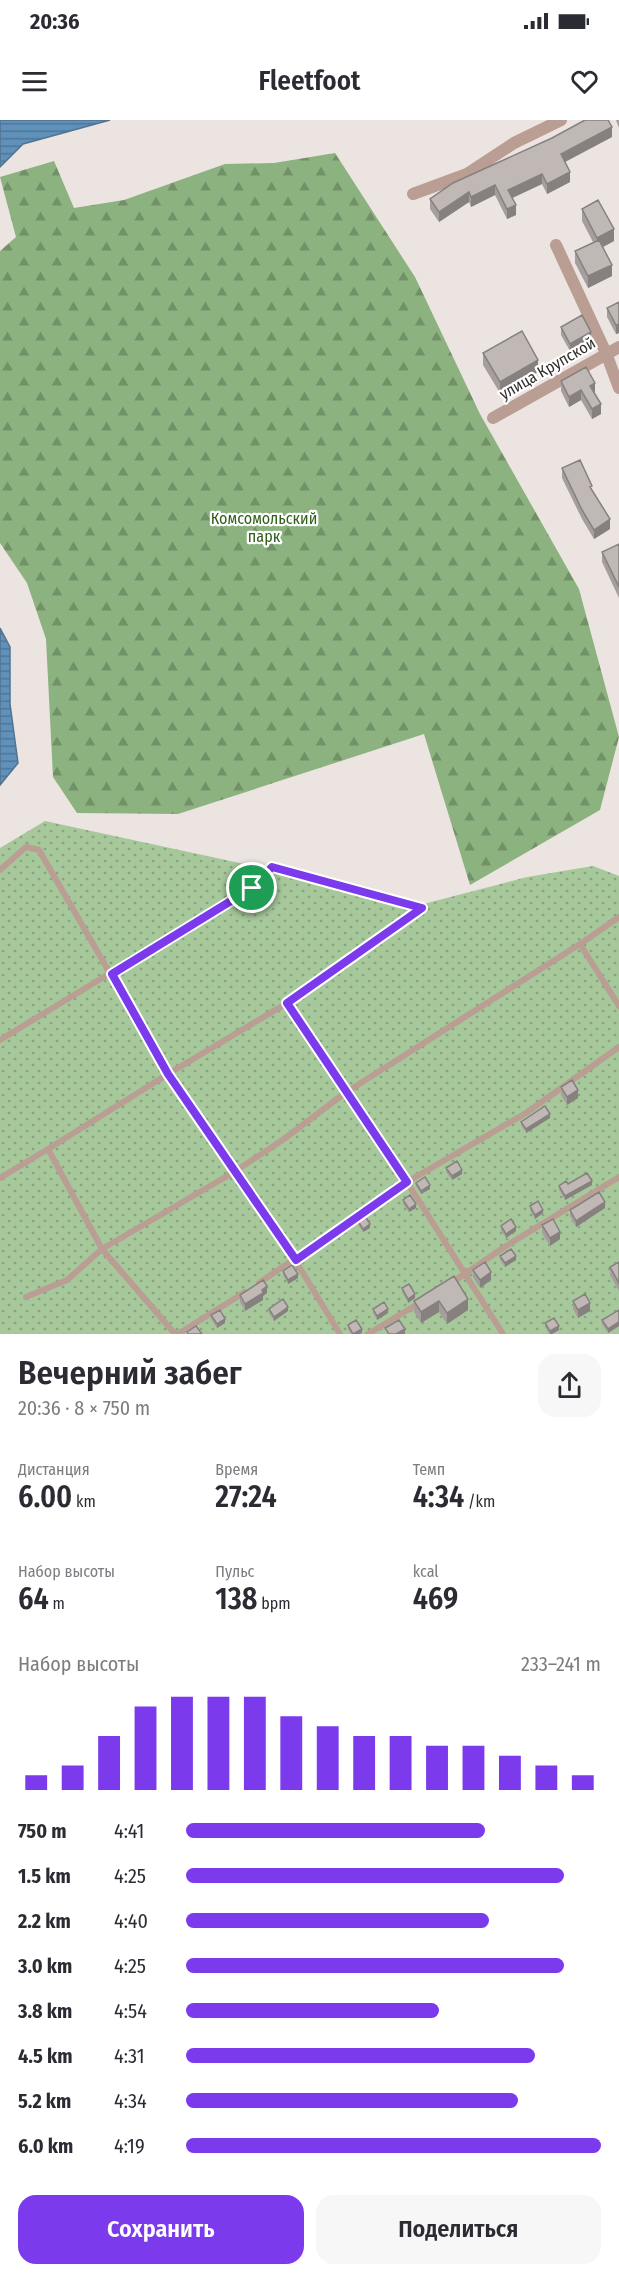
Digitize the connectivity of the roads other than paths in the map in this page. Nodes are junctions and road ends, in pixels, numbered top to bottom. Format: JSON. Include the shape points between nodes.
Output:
{"nodes":[{"id":1,"x":561,"y":120,"type":"edge"},
{"id":2,"x":413,"y":194,"type":"dead end"},
{"id":3,"x":556,"y":245,"type":"dead end"},
{"id":4,"x":619,"y":347,"type":"edge"},
{"id":5,"x":606,"y":353,"type":"junction"},
{"id":6,"x":619,"y":388,"type":"edge"},
{"id":7,"x":493,"y":418,"type":"dead end"},
{"id":8,"x":0,"y":870,"type":"edge"},
{"id":9,"x":619,"y":917,"type":"edge"},
{"id":10,"x":580,"y":944,"type":"junction"},
{"id":11,"x":112,"y":974,"type":"junction"},
{"id":12,"x":287,"y":1003,"type":"junction"},
{"id":13,"x":619,"y":1006,"type":"edge"},
{"id":14,"x":0,"y":1040,"type":"edge"},
{"id":15,"x":619,"y":1047,"type":"edge"},
{"id":16,"x":168,"y":1074,"type":"junction"},
{"id":17,"x":345,"y":1093,"type":"junction"},
{"id":18,"x":48,"y":1149,"type":"junction"},
{"id":19,"x":234,"y":1172,"type":"junction"},
{"id":20,"x":619,"y":1177,"type":"edge"},
{"id":21,"x":0,"y":1178,"type":"edge"},
{"id":22,"x":407,"y":1182,"type":"junction"},
{"id":23,"x":102,"y":1249,"type":"junction"},
{"id":24,"x":296,"y":1260,"type":"junction"},
{"id":25,"x":466,"y":1274,"type":"junction"},
{"id":26,"x":447,"y":1286,"type":"edge"},
{"id":27,"x":26,"y":1298,"type":"dead end"},
{"id":28,"x":427,"y":1298,"type":"edge"},
{"id":29,"x":177,"y":1334,"type":"edge"},
{"id":30,"x":340,"y":1334,"type":"edge"},
{"id":31,"x":368,"y":1334,"type":"edge"},
{"id":32,"x":503,"y":1334,"type":"edge"}],
"edges":[{"from":1,"to":2,"type":"street","via":[[514,143],[467,174]]},
{"from":3,"to":5,"type":"street"},
{"from":4,"to":5,"type":"street","name":"улица Крупской"},
{"from":5,"to":6,"type":"street"},
{"from":5,"to":7,"type":"street","name":"улица Крупской"},
{"from":8,"to":11,"type":"lane","via":[[26,847],[39,850]]},
{"from":9,"to":10,"type":"lane"},
{"from":10,"to":13,"type":"lane"},
{"from":10,"to":17,"type":"lane"},
{"from":11,"to":12,"type":"lane","via":[[252,888],[272,867],[422,908]]},
{"from":11,"to":14,"type":"lane"},
{"from":11,"to":16,"type":"lane"},
{"from":12,"to":16,"type":"lane"},
{"from":12,"to":17,"type":"lane"},
{"from":15,"to":22,"type":"lane","via":[[526,1113]]},
{"from":16,"to":18,"type":"lane"},
{"from":16,"to":19,"type":"lane"},
{"from":17,"to":19,"type":"lane"},
{"from":17,"to":22,"type":"lane"},
{"from":18,"to":21,"type":"lane"},
{"from":18,"to":23,"type":"lane"},
{"from":19,"to":23,"type":"lane"},
{"from":19,"to":24,"type":"lane"},
{"from":20,"to":25,"type":"lane"},
{"from":22,"to":24,"type":"lane"},
{"from":22,"to":25,"type":"lane"},
{"from":23,"to":27,"type":"lane","via":[[67,1280]]},
{"from":23,"to":29,"type":"lane"},
{"from":24,"to":29,"type":"lane"},
{"from":24,"to":30,"type":"lane"},
{"from":25,"to":26,"type":"lane"},
{"from":25,"to":32,"type":"lane"},
{"from":28,"to":31,"type":"lane"}]}
